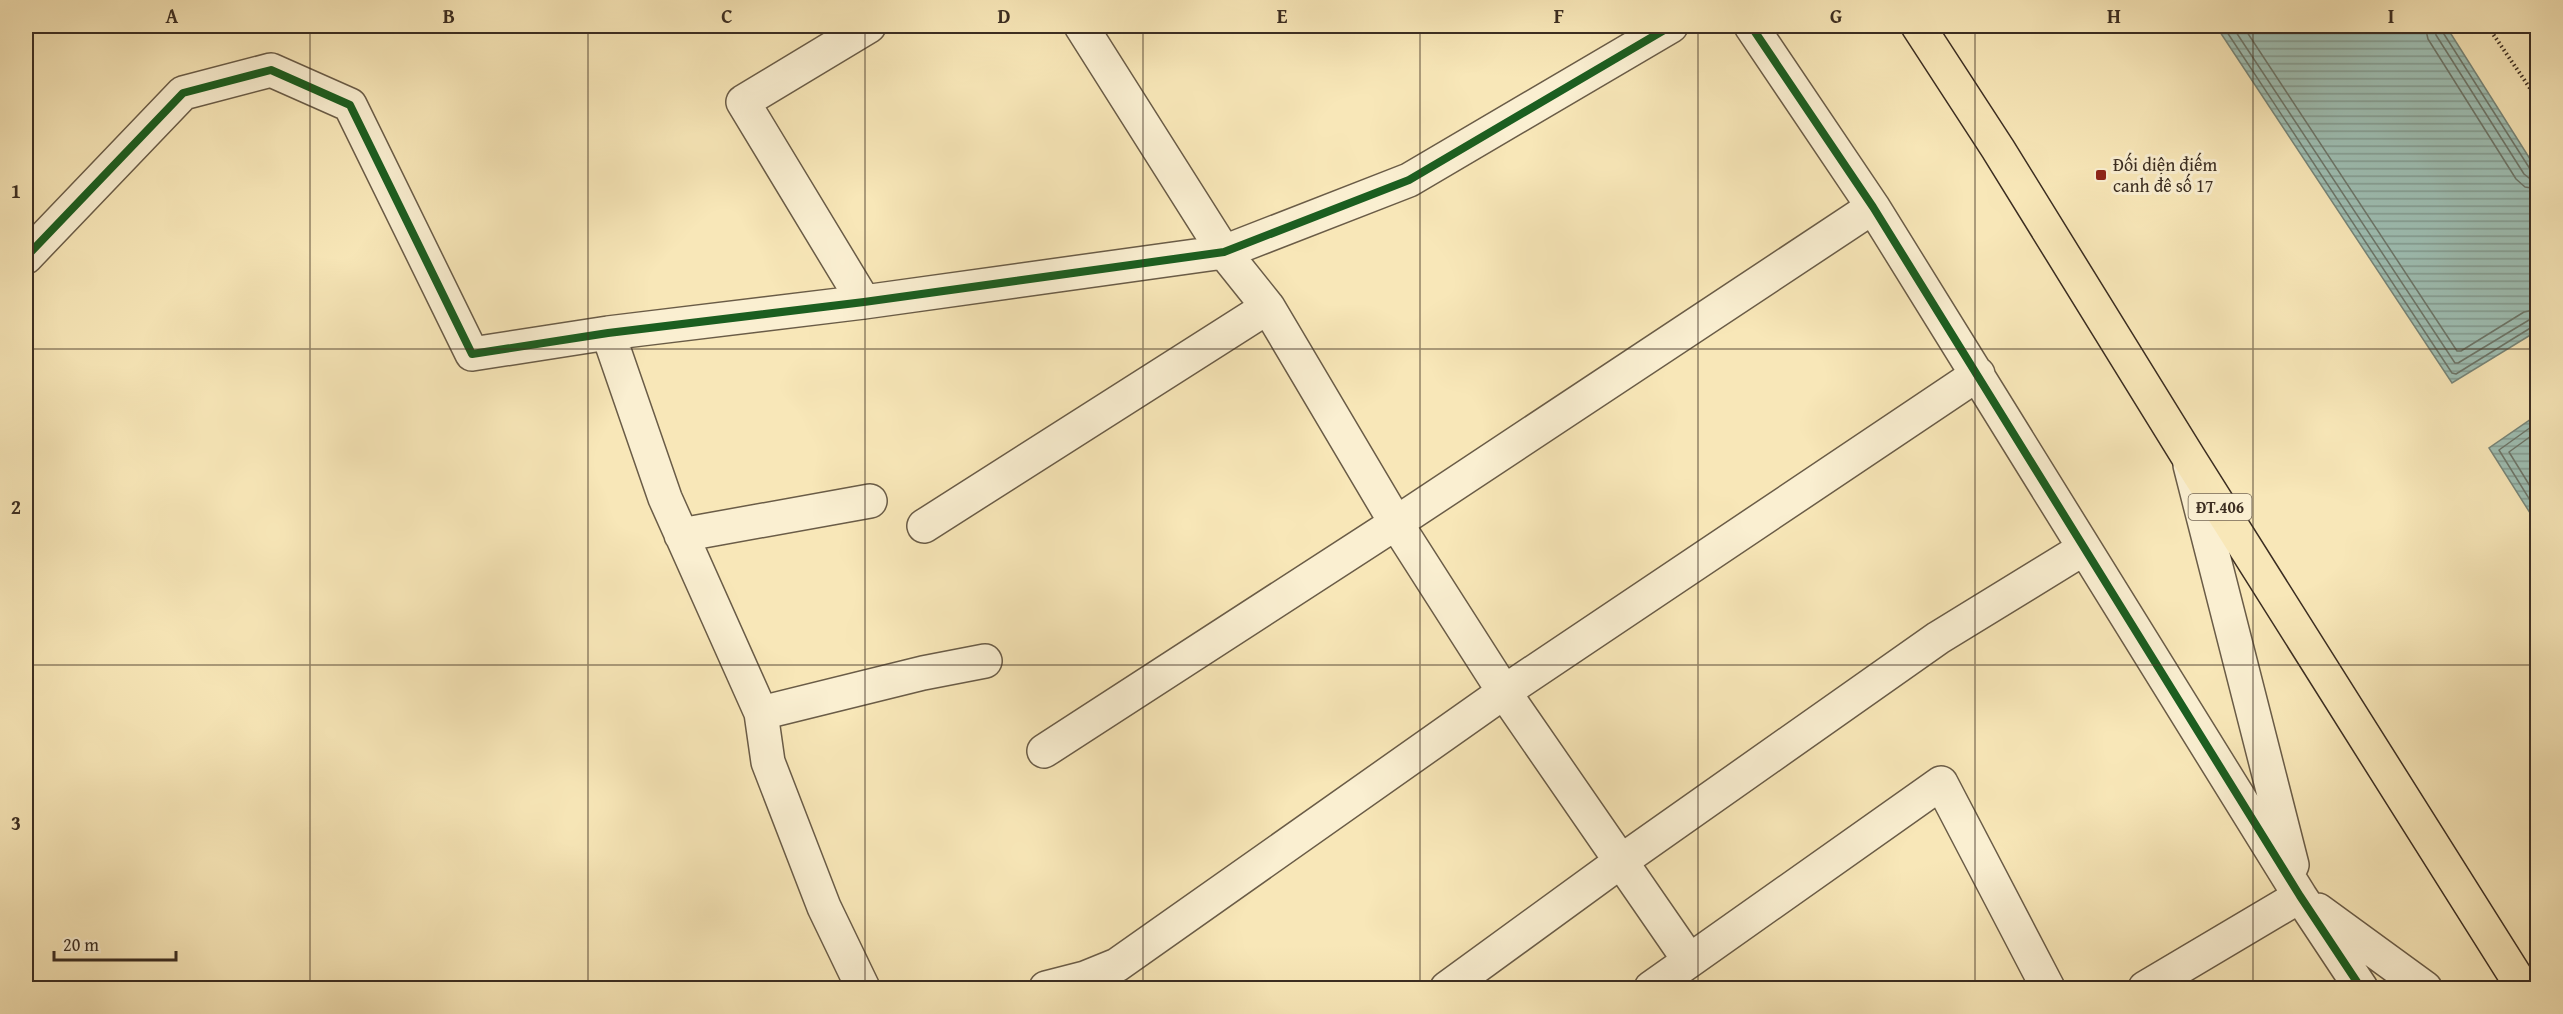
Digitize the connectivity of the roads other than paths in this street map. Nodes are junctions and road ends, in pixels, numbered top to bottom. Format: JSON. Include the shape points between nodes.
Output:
{"nodes":[{"id":1,"x":869,"y":26,"type":"edge"},
{"id":2,"x":1081,"y":26,"type":"edge"},
{"id":3,"x":1671,"y":26,"type":"edge"},
{"id":4,"x":1751,"y":26,"type":"edge"},
{"id":5,"x":1918,"y":26,"type":"edge"},
{"id":6,"x":1874,"y":207,"type":"junction"},
{"id":7,"x":1224,"y":252,"type":"junction"},
{"id":8,"x":26,"y":257,"type":"edge"},
{"id":9,"x":864,"y":302,"type":"junction"},
{"id":10,"x":1268,"y":307,"type":"junction"},
{"id":11,"x":608,"y":333,"type":"junction"},
{"id":12,"x":1978,"y":374,"type":"junction"},
{"id":13,"x":2189,"y":458,"type":"junction"},
{"id":14,"x":870,"y":501,"type":"dead end"},
{"id":15,"x":1396,"y":523,"type":"junction"},
{"id":16,"x":924,"y":526,"type":"dead end"},
{"id":17,"x":681,"y":535,"type":"junction"},
{"id":18,"x":2083,"y":549,"type":"junction"},
{"id":19,"x":985,"y":661,"type":"dead end"},
{"id":20,"x":1504,"y":692,"type":"junction"},
{"id":21,"x":761,"y":713,"type":"junction"},
{"id":22,"x":1044,"y":751,"type":"dead end"},
{"id":23,"x":1620,"y":862,"type":"junction"},
{"id":24,"x":2300,"y":896,"type":"junction"},
{"id":25,"x":1689,"y":960,"type":"junction"},
{"id":26,"x":863,"y":988,"type":"edge"},
{"id":27,"x":1046,"y":988,"type":"edge"},
{"id":28,"x":1447,"y":988,"type":"edge"},
{"id":29,"x":1651,"y":988,"type":"edge"},
{"id":30,"x":2048,"y":988,"type":"edge"},
{"id":31,"x":2145,"y":988,"type":"edge"},
{"id":32,"x":2361,"y":988,"type":"edge"},
{"id":33,"x":2426,"y":988,"type":"edge"},
{"id":34,"x":2523,"y":988,"type":"edge"}],
"edges":[{"from":1,"to":9,"type":"street","via":[[743,102]]},
{"from":2,"to":7,"type":"street"},
{"from":3,"to":7,"type":"street","via":[[1409,180]]},
{"from":4,"to":6,"type":"street"},
{"from":5,"to":13,"type":"main road","number":"ĐT.406"},
{"from":6,"to":12,"type":"street"},
{"from":6,"to":15,"type":"street"},
{"from":7,"to":9,"type":"street"},
{"from":7,"to":10,"type":"street"},
{"from":8,"to":11,"type":"street","via":[[183,93],[271,70],[350,105],[472,354]]},
{"from":9,"to":11,"type":"street"},
{"from":10,"to":15,"type":"street"},
{"from":10,"to":16,"type":"street"},
{"from":11,"to":17,"type":"street"},
{"from":12,"to":18,"type":"street"},
{"from":12,"to":20,"type":"street"},
{"from":13,"to":24,"type":"street"},
{"from":13,"to":34,"type":"main road","number":"ĐT.406"},
{"from":14,"to":17,"type":"street"},
{"from":15,"to":20,"type":"street"},
{"from":15,"to":22,"type":"street"},
{"from":17,"to":21,"type":"street"},
{"from":18,"to":23,"type":"street","via":[[1938,638]]},
{"from":18,"to":24,"type":"street"},
{"from":19,"to":21,"type":"street"},
{"from":20,"to":23,"type":"street"},
{"from":20,"to":27,"type":"street","via":[[1117,965]]},
{"from":21,"to":26,"type":"street","via":[[768,762],[824,907]]},
{"from":23,"to":25,"type":"street"},
{"from":23,"to":28,"type":"street"},
{"from":24,"to":31,"type":"street"},
{"from":24,"to":32,"type":"street"},
{"from":24,"to":33,"type":"street"},
{"from":25,"to":29,"type":"street"},
{"from":25,"to":30,"type":"street","via":[[1941,783]]}]}
